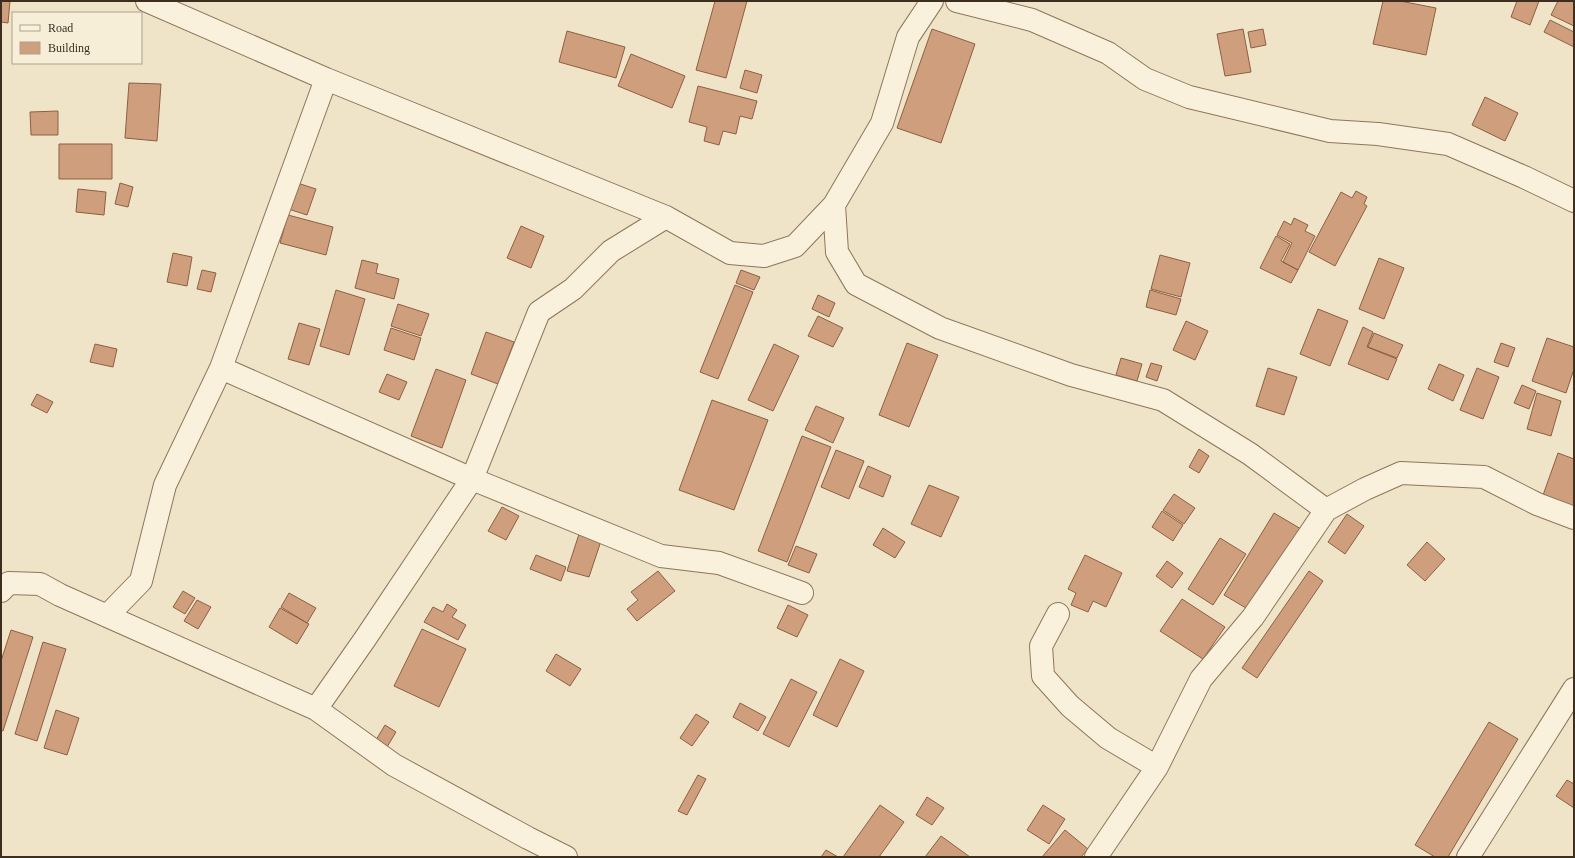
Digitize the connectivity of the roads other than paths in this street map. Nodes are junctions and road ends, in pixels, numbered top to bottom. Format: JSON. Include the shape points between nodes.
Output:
{"nodes":[{"id":1,"x":147,"y":1,"type":"edge"},
{"id":2,"x":932,"y":1,"type":"edge"},
{"id":3,"x":957,"y":1,"type":"edge"},
{"id":4,"x":326,"y":79,"type":"junction"},
{"id":5,"x":1574,"y":201,"type":"edge"},
{"id":6,"x":834,"y":205,"type":"junction"},
{"id":7,"x":666,"y":217,"type":"junction"},
{"id":8,"x":221,"y":368,"type":"junction"},
{"id":9,"x":472,"y":479,"type":"junction"},
{"id":10,"x":1326,"y":510,"type":"junction"},
{"id":11,"x":1574,"y":518,"type":"edge"},
{"id":12,"x":1,"y":591,"type":"edge"},
{"id":13,"x":802,"y":593,"type":"dead end"},
{"id":14,"x":1058,"y":614,"type":"dead end"},
{"id":15,"x":107,"y":616,"type":"junction"},
{"id":16,"x":1574,"y":689,"type":"edge"},
{"id":17,"x":316,"y":709,"type":"junction"},
{"id":18,"x":1157,"y":767,"type":"junction"},
{"id":19,"x":566,"y":857,"type":"edge"},
{"id":20,"x":1096,"y":857,"type":"edge"},
{"id":21,"x":1468,"y":857,"type":"edge"}],
"edges":[{"from":1,"to":4,"type":"street"},
{"from":2,"to":6,"type":"street","via":[[908,37],[882,123]]},
{"from":3,"to":5,"type":"street","via":[[1032,20],[1108,53],[1145,79],[1189,97],[1330,130],[1448,144]]},
{"from":4,"to":7,"type":"street"},
{"from":4,"to":8,"type":"street"},
{"from":6,"to":7,"type":"street","via":[[795,246],[764,256],[730,253]]},
{"from":6,"to":10,"type":"street","via":[[838,252],[856,284],[940,328],[1071,375],[1163,400],[1250,454]]},
{"from":7,"to":9,"type":"street","via":[[611,251],[574,289],[539,312]]},
{"from":8,"to":9,"type":"street"},
{"from":8,"to":15,"type":"street","via":[[165,485],[141,581]]},
{"from":9,"to":13,"type":"street","via":[[661,556],[719,563]]},
{"from":9,"to":17,"type":"street"},
{"from":10,"to":11,"type":"street","via":[[1401,473],[1484,478],[1537,504]]},
{"from":10,"to":18,"type":"street","via":[[1253,617],[1201,679]]},
{"from":12,"to":15,"type":"street","via":[[9,583],[40,584]]},
{"from":14,"to":18,"type":"street","via":[[1041,646],[1043,676],[1070,706],[1108,738]]},
{"from":15,"to":17,"type":"street"},
{"from":16,"to":21,"type":"street"},
{"from":17,"to":19,"type":"street","via":[[394,765]]},
{"from":18,"to":20,"type":"street"}]}
